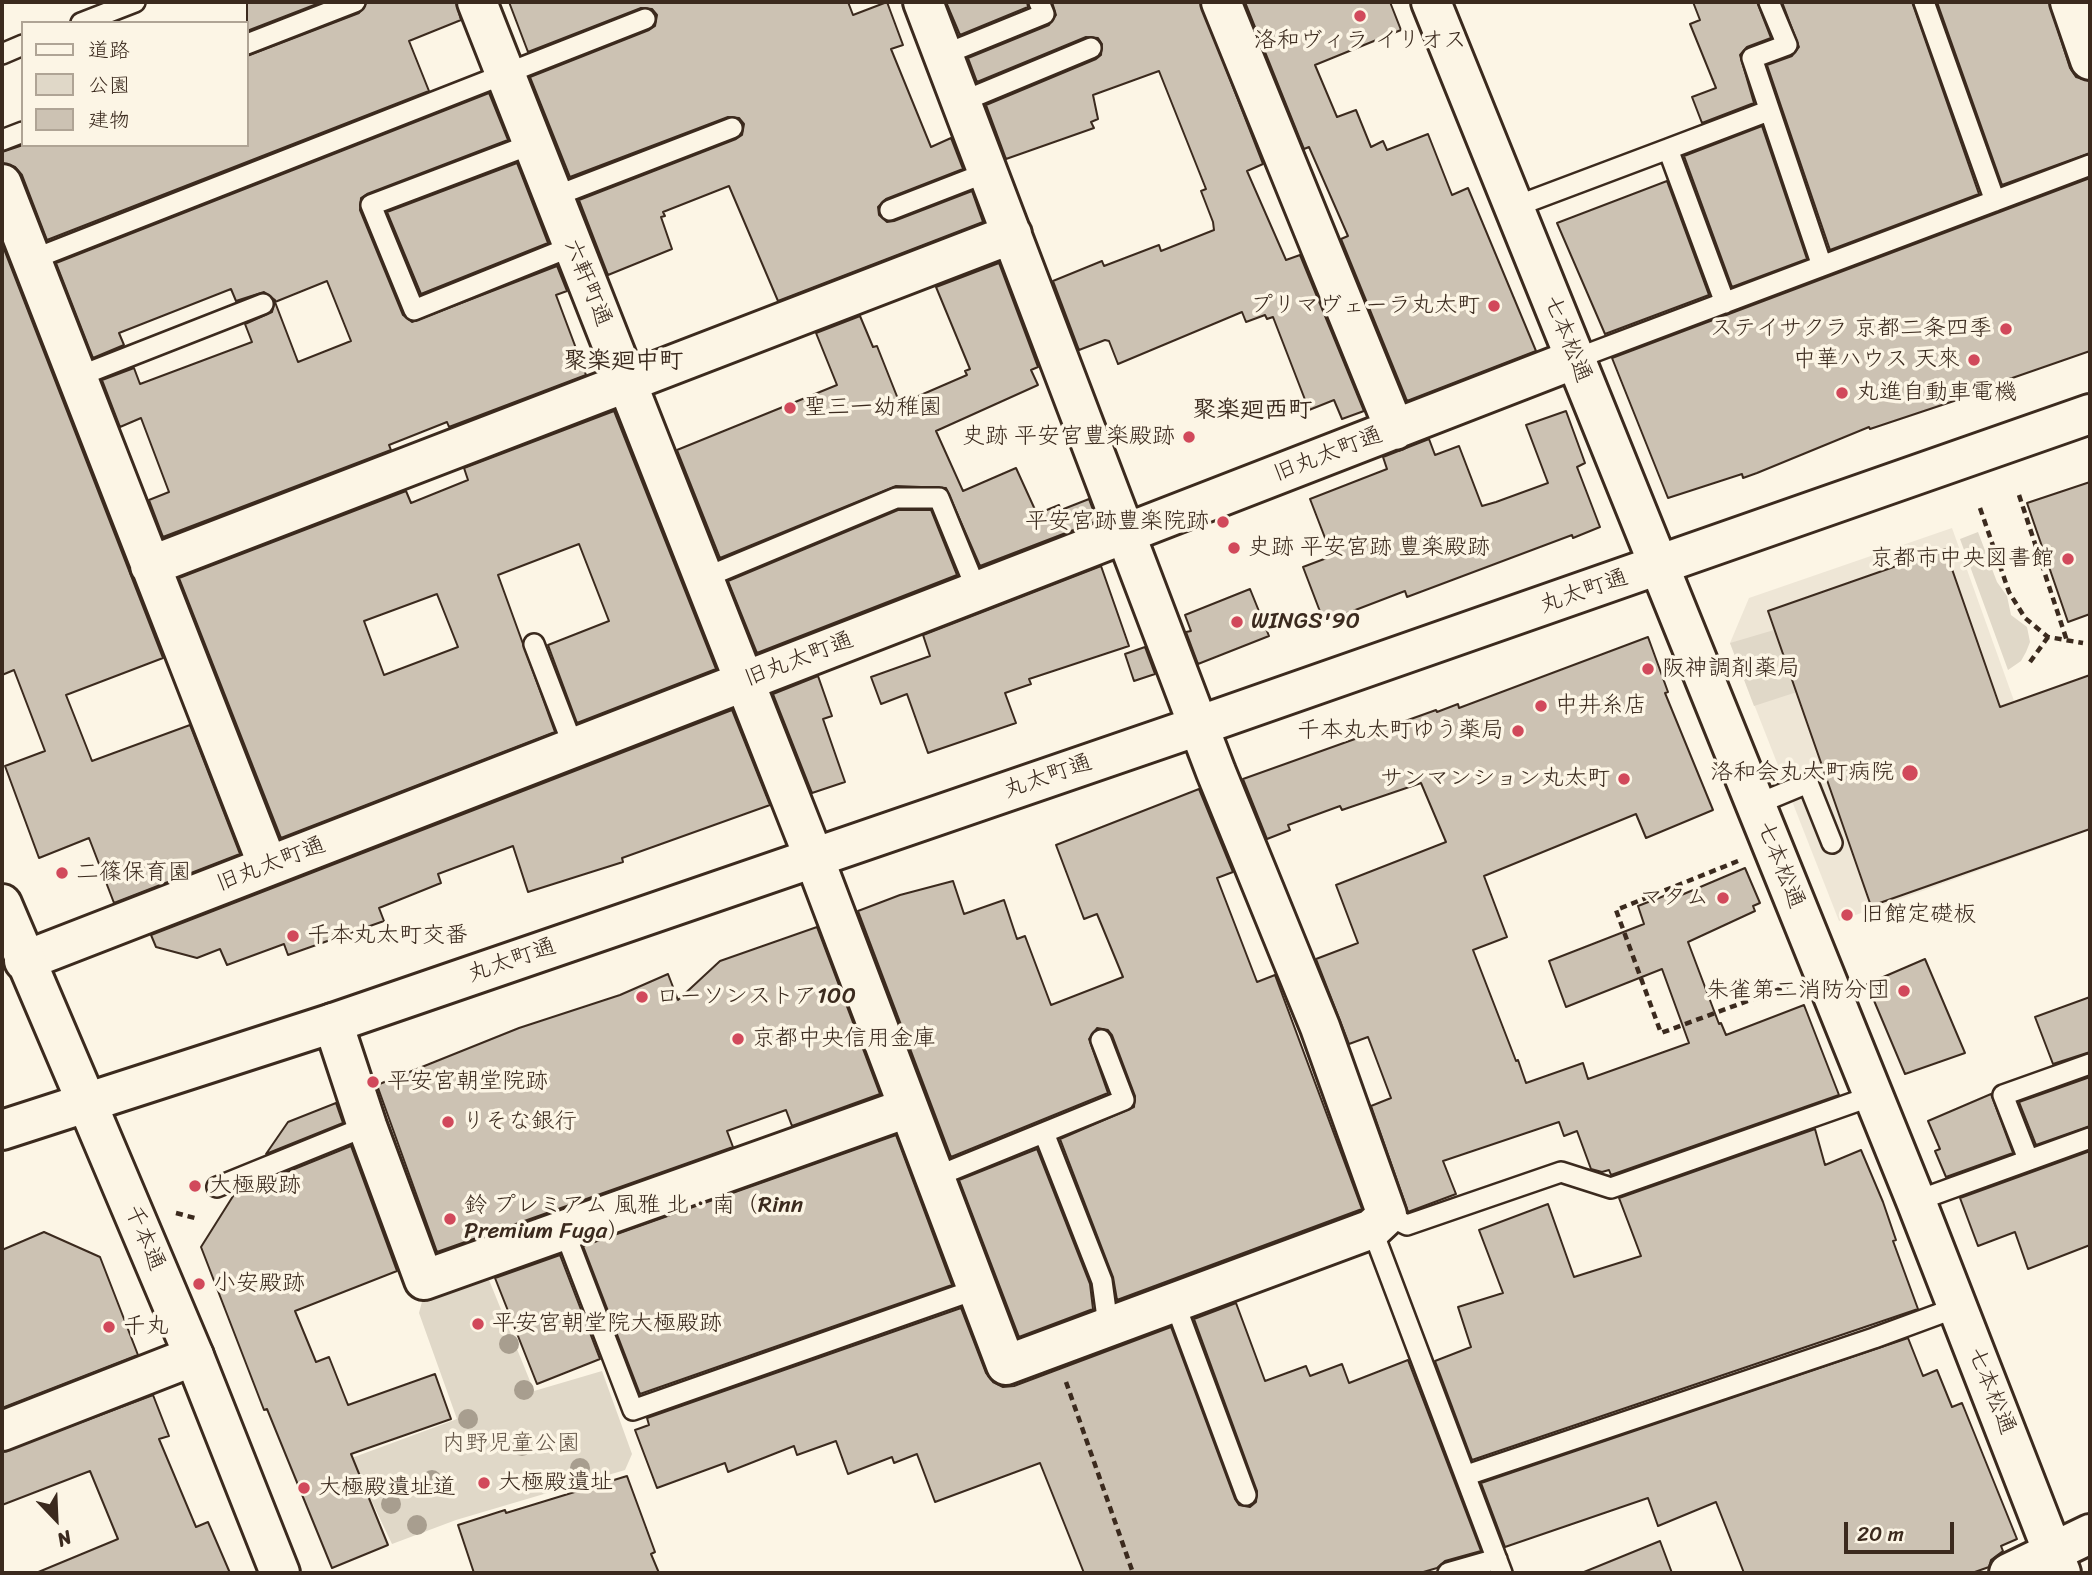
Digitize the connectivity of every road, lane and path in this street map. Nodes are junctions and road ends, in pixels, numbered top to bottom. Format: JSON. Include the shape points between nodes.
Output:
{"nodes":[{"id":1,"x":135,"y":2,"type":"edge"},
{"id":2,"x":355,"y":2,"type":"edge"},
{"id":3,"x":477,"y":2,"type":"edge"},
{"id":4,"x":923,"y":2,"type":"edge"},
{"id":5,"x":1039,"y":2,"type":"edge"},
{"id":6,"x":1221,"y":2,"type":"edge"},
{"id":7,"x":1431,"y":2,"type":"edge"},
{"id":8,"x":1769,"y":2,"type":"edge"},
{"id":9,"x":1924,"y":2,"type":"edge"},
{"id":10,"x":2070,"y":2,"type":"edge"},
{"id":11,"x":645,"y":19,"type":"dead end"},
{"id":12,"x":86,"y":21,"type":"edge"},
{"id":13,"x":248,"y":44,"type":"edge"},
{"id":14,"x":21,"y":46,"type":"edge"},
{"id":15,"x":1091,"y":48,"type":"dead end"},
{"id":16,"x":2,"y":54,"type":"edge"},
{"id":17,"x":943,"y":55,"type":"junction"},
{"id":18,"x":2090,"y":60,"type":"edge"},
{"id":19,"x":504,"y":72,"type":"junction"},
{"id":20,"x":961,"y":102,"type":"junction"},
{"id":21,"x":1768,"y":111,"type":"junction"},
{"id":22,"x":732,"y":128,"type":"dead end"},
{"id":23,"x":21,"y":133,"type":"edge"},
{"id":24,"x":2,"y":140,"type":"edge"},
{"id":25,"x":532,"y":144,"type":"junction"},
{"id":26,"x":1668,"y":149,"type":"junction"},
{"id":27,"x":2090,"y":165,"type":"edge"},
{"id":28,"x":988,"y":172,"type":"junction"},
{"id":29,"x":2,"y":184,"type":"edge"},
{"id":30,"x":553,"y":197,"type":"junction"},
{"id":31,"x":1995,"y":201,"type":"junction"},
{"id":32,"x":1514,"y":207,"type":"junction"},
{"id":33,"x":890,"y":210,"type":"dead end"},
{"id":34,"x":1012,"y":234,"type":"junction"},
{"id":35,"x":573,"y":246,"type":"junction"},
{"id":36,"x":32,"y":260,"type":"junction"},
{"id":37,"x":1822,"y":266,"type":"junction"},
{"id":38,"x":1725,"y":303,"type":"junction"},
{"id":39,"x":263,"y":304,"type":"dead end"},
{"id":40,"x":1574,"y":359,"type":"junction"},
{"id":41,"x":77,"y":377,"type":"junction"},
{"id":42,"x":627,"y":384,"type":"junction"},
{"id":43,"x":2090,"y":414,"type":"edge"},
{"id":44,"x":1395,"y":430,"type":"junction"},
{"id":45,"x":2019,"y":495,"type":"dead end"},
{"id":46,"x":1980,"y":508,"type":"dead end"},
{"id":47,"x":1125,"y":534,"type":"junction"},
{"id":48,"x":150,"y":565,"type":"junction"},
{"id":49,"x":1660,"y":566,"type":"junction"},
{"id":50,"x":704,"y":578,"type":"junction"},
{"id":51,"x":977,"y":591,"type":"junction"},
{"id":52,"x":2048,"y":637,"type":"junction"},
{"id":53,"x":2068,"y":641,"type":"junction"},
{"id":54,"x":2083,"y":643,"type":"dead end"},
{"id":55,"x":534,"y":644,"type":"dead end"},
{"id":56,"x":2030,"y":662,"type":"dead end"},
{"id":57,"x":744,"y":682,"type":"junction"},
{"id":58,"x":1199,"y":726,"type":"junction"},
{"id":59,"x":574,"y":748,"type":"junction"},
{"id":60,"x":1755,"y":805,"type":"junction"},
{"id":61,"x":1832,"y":843,"type":"dead end"},
{"id":62,"x":814,"y":858,"type":"junction"},
{"id":63,"x":1740,"y":861,"type":"dead end"},
{"id":64,"x":268,"y":866,"type":"junction"},
{"id":65,"x":2,"y":904,"type":"edge"},
{"id":66,"x":24,"y":961,"type":"junction"},
{"id":67,"x":1789,"y":985,"type":"dead end"},
{"id":68,"x":333,"y":1023,"type":"junction"},
{"id":69,"x":1101,"y":1040,"type":"dead end"},
{"id":70,"x":2090,"y":1064,"type":"edge"},
{"id":71,"x":1872,"y":1096,"type":"junction"},
{"id":72,"x":86,"y":1101,"type":"junction"},
{"id":73,"x":907,"y":1108,"type":"junction"},
{"id":74,"x":367,"y":1126,"type":"junction"},
{"id":75,"x":2,"y":1130,"type":"edge"},
{"id":76,"x":1044,"y":1133,"type":"junction"},
{"id":77,"x":2090,"y":1138,"type":"edge"},
{"id":78,"x":2028,"y":1159,"type":"junction"},
{"id":79,"x":935,"y":1177,"type":"junction"},
{"id":80,"x":217,"y":1187,"type":"dead end"},
{"id":81,"x":1916,"y":1201,"type":"junction"},
{"id":82,"x":171,"y":1212,"type":"dead end"},
{"id":83,"x":195,"y":1219,"type":"dead end"},
{"id":84,"x":1380,"y":1222,"type":"junction"},
{"id":85,"x":564,"y":1230,"type":"junction"},
{"id":86,"x":977,"y":1289,"type":"junction"},
{"id":87,"x":1174,"y":1301,"type":"junction"},
{"id":88,"x":1958,"y":1307,"type":"junction"},
{"id":89,"x":1108,"y":1325,"type":"junction"},
{"id":90,"x":1053,"y":1347,"type":"junction"},
{"id":91,"x":194,"y":1356,"type":"junction"},
{"id":92,"x":2,"y":1431,"type":"edge"},
{"id":93,"x":1467,"y":1475,"type":"junction"},
{"id":94,"x":1246,"y":1495,"type":"dead end"},
{"id":95,"x":2090,"y":1534,"type":"edge"},
{"id":96,"x":2057,"y":1562,"type":"edge"},
{"id":97,"x":1499,"y":1566,"type":"edge"},
{"id":98,"x":280,"y":1573,"type":"edge"},
{"id":99,"x":1133,"y":1573,"type":"edge"},
{"id":100,"x":1448,"y":1573,"type":"edge"},
{"id":101,"x":2009,"y":1573,"type":"edge"}],
"edges":[{"from":1,"to":12,"type":"lane"},
{"from":2,"to":13,"type":"lane"},
{"from":3,"to":19,"type":"street","name":"六軒町通"},
{"from":4,"to":17,"type":"street"},
{"from":5,"to":17,"type":"lane","via":[[1044,14]]},
{"from":6,"to":44,"type":"street"},
{"from":7,"to":32,"type":"street","name":"七本松通"},
{"from":8,"to":21,"type":"lane","via":[[1787,45],[1752,58]]},
{"from":9,"to":31,"type":"lane"},
{"from":10,"to":18,"type":"street"},
{"from":11,"to":19,"type":"lane"},
{"from":14,"to":16,"type":"lane"},
{"from":15,"to":20,"type":"lane"},
{"from":17,"to":20,"type":"street"},
{"from":19,"to":25,"type":"street","name":"六軒町通"},
{"from":19,"to":36,"type":"lane"},
{"from":20,"to":28,"type":"street"},
{"from":21,"to":26,"type":"lane"},
{"from":21,"to":37,"type":"lane"},
{"from":22,"to":30,"type":"lane"},
{"from":23,"to":24,"type":"lane"},
{"from":25,"to":30,"type":"street","name":"六軒町通"},
{"from":25,"to":35,"type":"lane","via":[[371,205],[414,310]]},
{"from":26,"to":32,"type":"lane"},
{"from":26,"to":38,"type":"lane"},
{"from":27,"to":31,"type":"lane"},
{"from":28,"to":33,"type":"lane"},
{"from":28,"to":34,"type":"street"},
{"from":29,"to":36,"type":"street"},
{"from":30,"to":35,"type":"street","name":"六軒町通"},
{"from":31,"to":37,"type":"lane"},
{"from":32,"to":40,"type":"street","name":"七本松通"},
{"from":34,"to":42,"type":"street"},
{"from":34,"to":47,"type":"street"},
{"from":35,"to":42,"type":"street","name":"六軒町通"},
{"from":36,"to":41,"type":"street"},
{"from":37,"to":38,"type":"lane"},
{"from":38,"to":40,"type":"lane"},
{"from":39,"to":41,"type":"lane"},
{"from":40,"to":44,"type":"street","name":"旧丸太町通"},
{"from":40,"to":49,"type":"street","name":"七本松通"},
{"from":41,"to":48,"type":"street"},
{"from":42,"to":48,"type":"street"},
{"from":42,"to":50,"type":"street","name":"六軒町通"},
{"from":43,"to":49,"type":"street","name":"丸太町通"},
{"from":44,"to":47,"type":"street","name":"旧丸太町通"},
{"from":45,"to":53,"type":"path"},
{"from":46,"to":52,"type":"path","via":[[2009,592],[2025,618]]},
{"from":47,"to":51,"type":"street","name":"旧丸太町通"},
{"from":47,"to":58,"type":"street"},
{"from":48,"to":64,"type":"street"},
{"from":49,"to":58,"type":"street","name":"丸太町通"},
{"from":49,"to":60,"type":"street","name":"七本松通"},
{"from":50,"to":51,"type":"lane","via":[[896,498],[939,498]]},
{"from":50,"to":57,"type":"street","name":"六軒町通"},
{"from":51,"to":57,"type":"street","name":"旧丸太町通"},
{"from":52,"to":53,"type":"path"},
{"from":52,"to":56,"type":"path"},
{"from":53,"to":54,"type":"path"},
{"from":55,"to":59,"type":"lane"},
{"from":57,"to":59,"type":"street","name":"旧丸太町通"},
{"from":57,"to":62,"type":"street","name":"六軒町通"},
{"from":58,"to":62,"type":"street","name":"丸太町通"},
{"from":58,"to":84,"type":"street","via":[[1320,1027]]},
{"from":59,"to":64,"type":"street","name":"旧丸太町通"},
{"from":60,"to":61,"type":"lane","via":[[1808,783]]},
{"from":60,"to":71,"type":"street","name":"七本松通"},
{"from":62,"to":68,"type":"street","name":"丸太町通"},
{"from":62,"to":73,"type":"street","name":"六軒町通"},
{"from":63,"to":67,"type":"path","via":[[1616,910],[1661,1033]]},
{"from":64,"to":66,"type":"street","name":"旧丸太町通"},
{"from":65,"to":66,"type":"street","name":"千本通"},
{"from":66,"to":72,"type":"street","name":"千本通"},
{"from":68,"to":72,"type":"street","name":"丸太町通"},
{"from":68,"to":74,"type":"street"},
{"from":69,"to":76,"type":"lane","via":[[1124,1100]]},
{"from":70,"to":78,"type":"lane","via":[[2003,1095]]},
{"from":71,"to":81,"type":"street","name":"七本松通"},
{"from":71,"to":84,"type":"lane","via":[[1611,1188],[1561,1172],[1407,1226]]},
{"from":72,"to":75,"type":"street","name":"丸太町通"},
{"from":72,"to":91,"type":"street","name":"千本通"},
{"from":73,"to":79,"type":"street","name":"六軒町通"},
{"from":73,"to":85,"type":"street"},
{"from":74,"to":80,"type":"lane"},
{"from":74,"to":85,"type":"street","via":[[424,1280]]},
{"from":76,"to":79,"type":"lane"},
{"from":76,"to":89,"type":"lane","via":[[1102,1281]]},
{"from":77,"to":78,"type":"lane"},
{"from":78,"to":81,"type":"lane"},
{"from":79,"to":86,"type":"street","name":"六軒町通"},
{"from":81,"to":88,"type":"street","name":"七本松通"},
{"from":82,"to":83,"type":"path"},
{"from":84,"to":87,"type":"street"},
{"from":84,"to":93,"type":"lane"},
{"from":85,"to":86,"type":"lane","via":[[633,1410]]},
{"from":86,"to":90,"type":"street","name":"六軒町通","via":[[1006,1365]]},
{"from":87,"to":89,"type":"street"},
{"from":87,"to":94,"type":"lane"},
{"from":88,"to":93,"type":"lane"},
{"from":88,"to":96,"type":"street","name":"七本松通"},
{"from":89,"to":90,"type":"street"},
{"from":90,"to":99,"type":"path"},
{"from":91,"to":92,"type":"street"},
{"from":91,"to":98,"type":"street","name":"千本通"},
{"from":93,"to":97,"type":"lane"},
{"from":95,"to":96,"type":"street"},
{"from":96,"to":101,"type":"street"},
{"from":97,"to":100,"type":"lane"}]}
